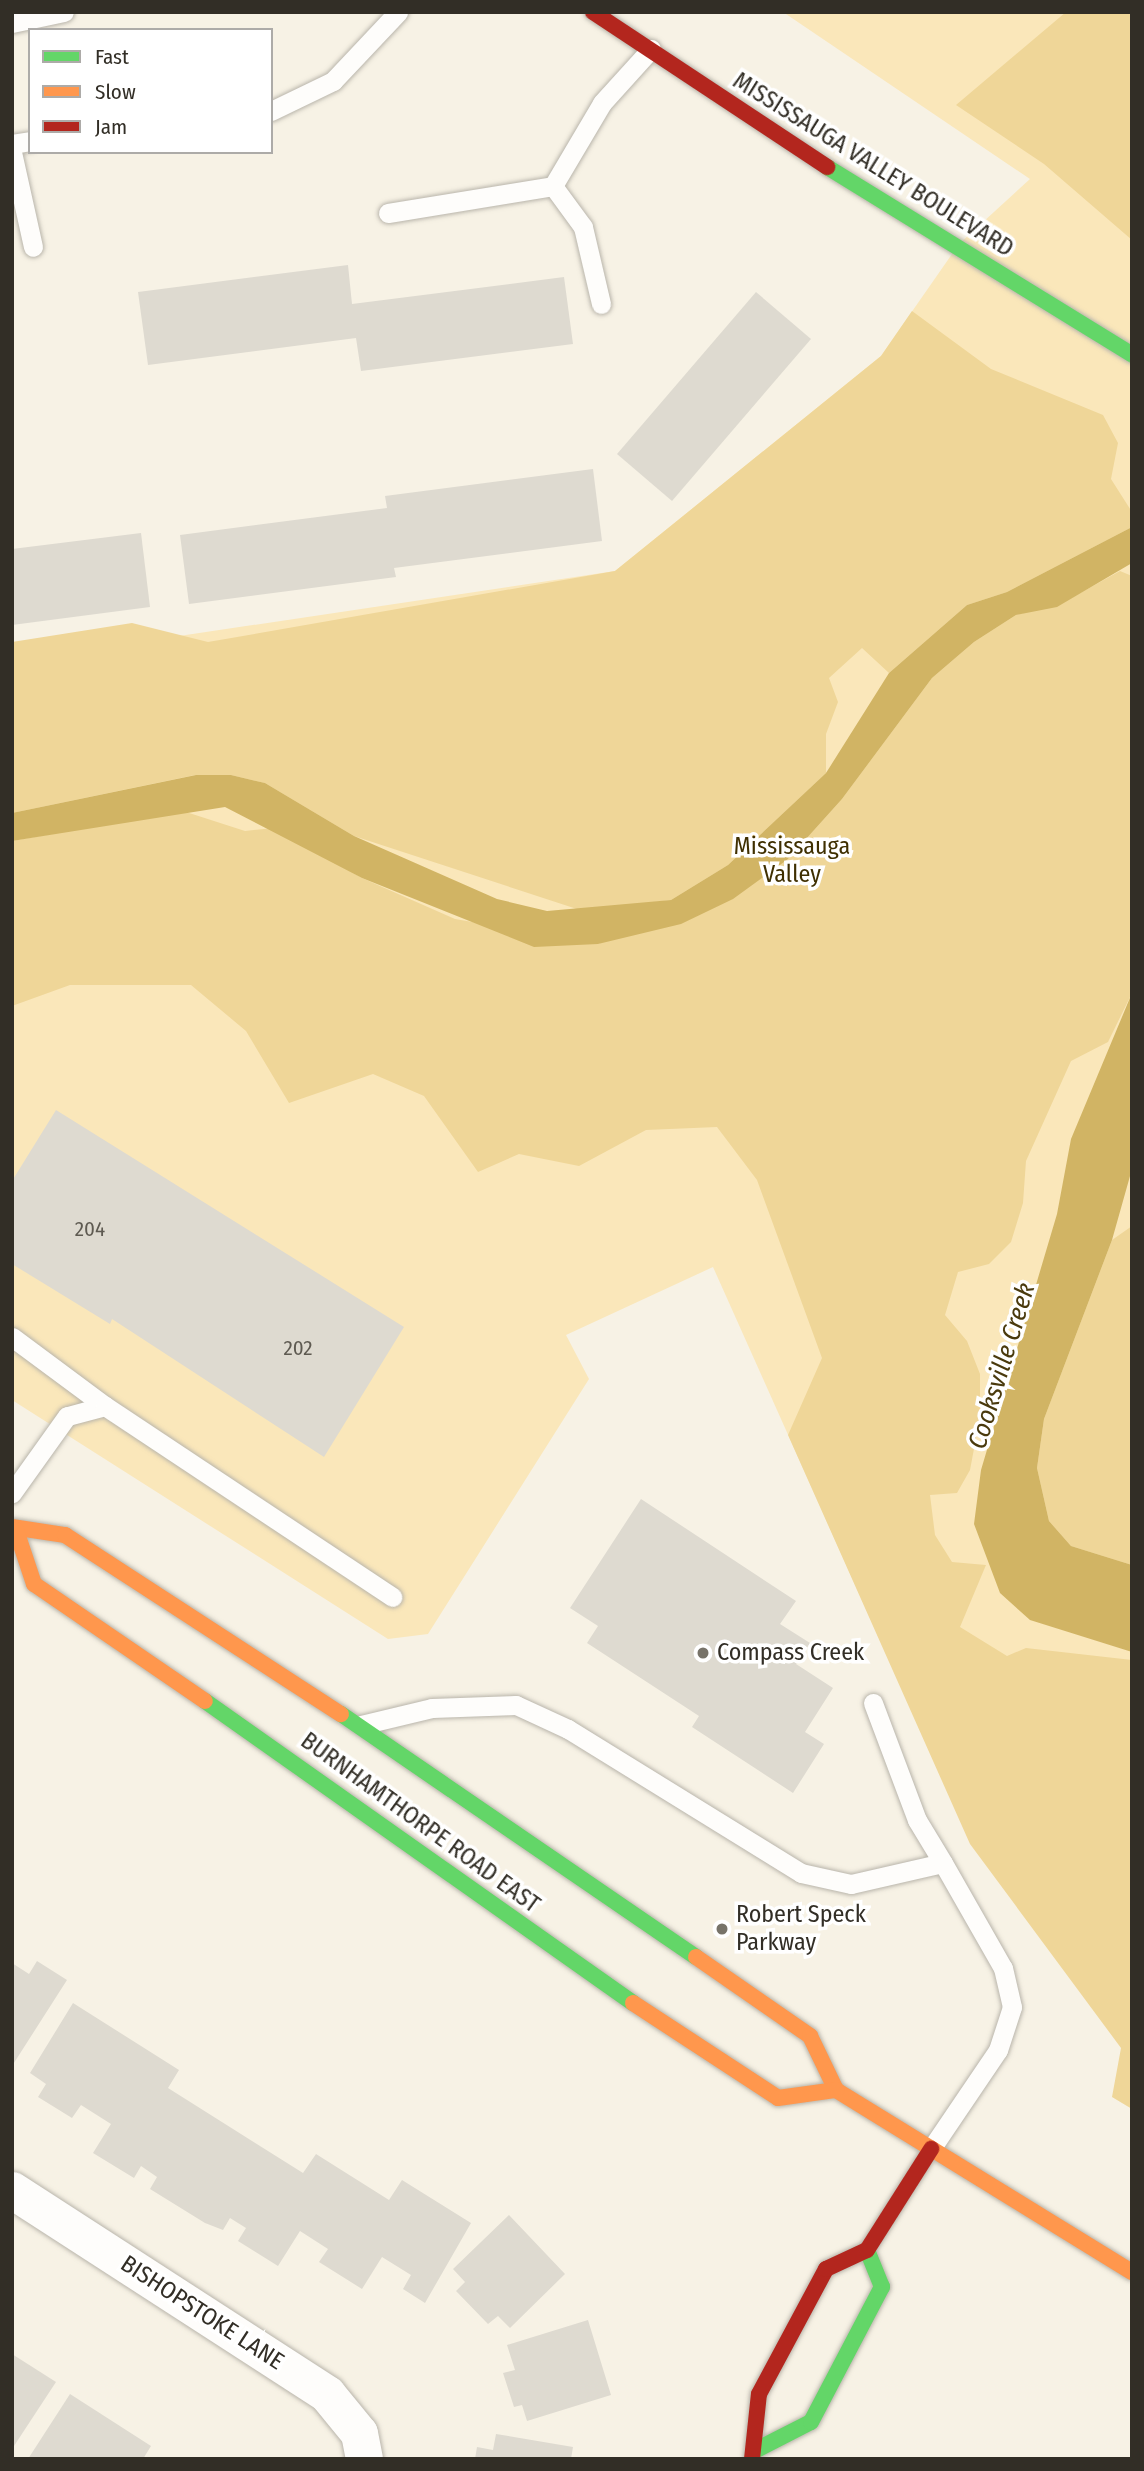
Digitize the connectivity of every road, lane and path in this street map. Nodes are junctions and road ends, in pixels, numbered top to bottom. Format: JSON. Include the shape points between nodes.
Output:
{"nodes":[{"id":1,"x":398,"y":12,"type":"edge"},
{"id":2,"x":593,"y":12,"type":"edge"},
{"id":3,"x":62,"y":19,"type":"edge"},
{"id":4,"x":12,"y":23,"type":"edge"},
{"id":5,"x":651,"y":49,"type":"junction"},
{"id":6,"x":273,"y":110,"type":"edge"},
{"id":7,"x":12,"y":152,"type":"edge"},
{"id":8,"x":553,"y":186,"type":"junction"},
{"id":9,"x":388,"y":213,"type":"dead end"},
{"id":10,"x":33,"y":247,"type":"dead end"},
{"id":11,"x":601,"y":304,"type":"dead end"},
{"id":12,"x":1132,"y":355,"type":"edge"},
{"id":13,"x":12,"y":1337,"type":"edge"},
{"id":14,"x":105,"y":1406,"type":"junction"},
{"id":15,"x":12,"y":1493,"type":"edge"},
{"id":16,"x":14,"y":1529,"type":"edge"},
{"id":17,"x":392,"y":1597,"type":"dead end"},
{"id":18,"x":873,"y":1703,"type":"dead end"},
{"id":19,"x":356,"y":1726,"type":"junction"},
{"id":20,"x":943,"y":1863,"type":"junction"},
{"id":21,"x":836,"y":2091,"type":"junction"},
{"id":22,"x":931,"y":2149,"type":"junction"},
{"id":23,"x":12,"y":2190,"type":"edge"},
{"id":24,"x":867,"y":2250,"type":"junction"},
{"id":25,"x":1132,"y":2272,"type":"edge"},
{"id":26,"x":755,"y":2454,"type":"edge"},
{"id":27,"x":364,"y":2459,"type":"edge"}],
"edges":[{"from":1,"to":6,"type":"lane","via":[[333,82]]},
{"from":2,"to":5,"type":"main road","name":"MISSISSAUGA VALLEY BOULEVARD"},
{"from":3,"to":4,"type":"lane"},
{"from":5,"to":8,"type":"lane","via":[[602,103]]},
{"from":5,"to":12,"type":"main road","name":"MISSISSAUGA VALLEY BOULEVARD","via":[[777,138],[959,244]]},
{"from":7,"to":10,"type":"lane"},
{"from":8,"to":9,"type":"lane"},
{"from":8,"to":11,"type":"lane","via":[[583,227]]},
{"from":13,"to":14,"type":"lane"},
{"from":14,"to":15,"type":"lane","via":[[67,1416]]},
{"from":14,"to":17,"type":"lane"},
{"from":16,"to":19,"type":"main road","name":"BURNHAMTHORPE ROAD EAST","via":[[65,1535]]},
{"from":16,"to":21,"type":"main road","name":"BURNHAMTHORPE ROAD EAST","via":[[34,1584],[376,1816],[625,1998],[778,2098]]},
{"from":18,"to":20,"type":"lane","via":[[917,1820]]},
{"from":19,"to":20,"type":"lane","via":[[432,1707],[516,1704],[568,1729],[801,1873],[851,1884]]},
{"from":19,"to":21,"type":"main road","name":"BURNHAMTHORPE ROAD EAST","via":[[810,2036]]},
{"from":20,"to":22,"type":"lane","via":[[1003,1968],[1012,2007],[998,2050]]},
{"from":21,"to":22,"type":"main road"},
{"from":22,"to":24,"type":"main road"},
{"from":22,"to":25,"type":"main road"},
{"from":23,"to":27,"type":"street","name":"BISHOPSTOKE LANE","via":[[327,2395],[359,2433]]},
{"from":24,"to":26,"type":"main road","via":[[826,2269],[759,2395]]},
{"from":24,"to":26,"type":"main road","via":[[882,2287],[811,2422]]}]}
